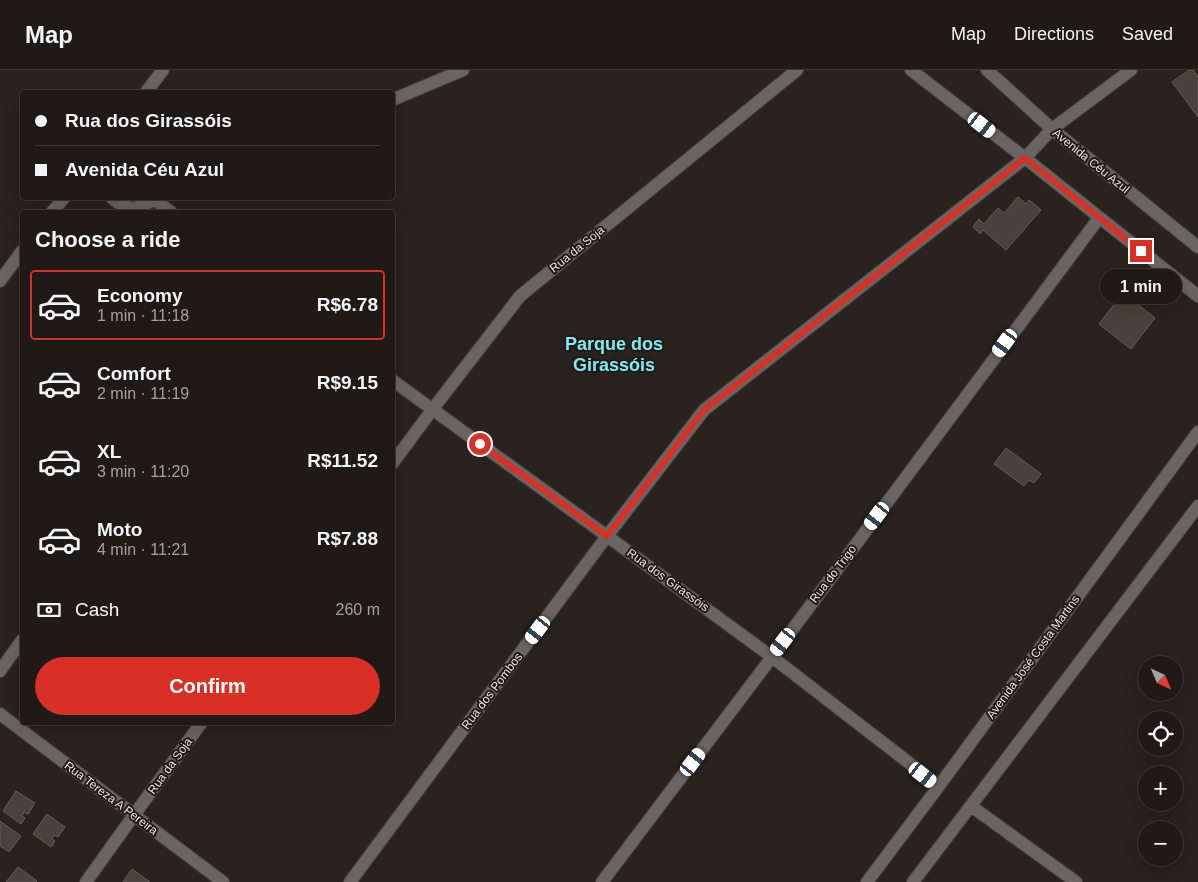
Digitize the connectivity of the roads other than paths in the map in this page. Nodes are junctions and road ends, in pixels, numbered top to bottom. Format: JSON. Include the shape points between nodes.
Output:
{"nodes":[{"id":1,"x":163,"y":70,"type":"edge"},
{"id":2,"x":462,"y":70,"type":"edge"},
{"id":3,"x":797,"y":70,"type":"edge"},
{"id":4,"x":910,"y":70,"type":"edge"},
{"id":5,"x":987,"y":70,"type":"edge"},
{"id":6,"x":1131,"y":70,"type":"edge"},
{"id":7,"x":148,"y":90,"type":"edge"},
{"id":8,"x":395,"y":99,"type":"edge"},
{"id":9,"x":1052,"y":129,"type":"junction"},
{"id":10,"x":1025,"y":158,"type":"junction"},
{"id":11,"x":62,"y":200,"type":"edge"},
{"id":12,"x":114,"y":200,"type":"edge"},
{"id":13,"x":156,"y":200,"type":"edge"},
{"id":14,"x":159,"y":200,"type":"edge"},
{"id":15,"x":54,"y":210,"type":"edge"},
{"id":16,"x":127,"y":210,"type":"edge"},
{"id":17,"x":130,"y":210,"type":"edge"},
{"id":18,"x":169,"y":210,"type":"edge"},
{"id":19,"x":1099,"y":218,"type":"junction"},
{"id":20,"x":1198,"y":247,"type":"edge"},
{"id":21,"x":20,"y":254,"type":"edge"},
{"id":22,"x":0,"y":281,"type":"edge"},
{"id":23,"x":1198,"y":296,"type":"edge"},
{"id":24,"x":395,"y":382,"type":"edge"},
{"id":25,"x":432,"y":410,"type":"junction"},
{"id":26,"x":1198,"y":432,"type":"edge"},
{"id":27,"x":395,"y":460,"type":"edge"},
{"id":28,"x":1198,"y":506,"type":"edge"},
{"id":29,"x":607,"y":536,"type":"junction"},
{"id":30,"x":20,"y":643,"type":"edge"},
{"id":31,"x":772,"y":657,"type":"junction"},
{"id":32,"x":0,"y":671,"type":"edge"},
{"id":33,"x":0,"y":714,"type":"edge"},
{"id":34,"x":200,"y":725,"type":"edge"},
{"id":35,"x":938,"y":786,"type":"junction"},
{"id":36,"x":971,"y":806,"type":"junction"},
{"id":37,"x":134,"y":815,"type":"junction"},
{"id":38,"x":86,"y":882,"type":"edge"},
{"id":39,"x":223,"y":882,"type":"edge"},
{"id":40,"x":350,"y":882,"type":"edge"},
{"id":41,"x":602,"y":882,"type":"edge"},
{"id":42,"x":867,"y":882,"type":"edge"},
{"id":43,"x":913,"y":882,"type":"edge"},
{"id":44,"x":1076,"y":882,"type":"edge"}],
"edges":[{"from":1,"to":7,"type":"street"},
{"from":2,"to":8,"type":"street"},
{"from":3,"to":25,"type":"street","name":"Rua da Soja","via":[[520,296]]},
{"from":4,"to":10,"type":"street"},
{"from":5,"to":9,"type":"street","name":"Avenida Céu Azul"},
{"from":6,"to":9,"type":"street","name":"Rua dos Pombos"},
{"from":9,"to":10,"type":"street","name":"Rua dos Pombos"},
{"from":9,"to":20,"type":"street","name":"Avenida Céu Azul"},
{"from":10,"to":19,"type":"street"},
{"from":10,"to":29,"type":"street","name":"Rua dos Pombos","via":[[704,410]]},
{"from":11,"to":15,"type":"street"},
{"from":12,"to":16,"type":"street"},
{"from":13,"to":17,"type":"street"},
{"from":14,"to":18,"type":"street"},
{"from":19,"to":23,"type":"street"},
{"from":19,"to":31,"type":"street","name":"Rua do Trigo"},
{"from":21,"to":22,"type":"street"},
{"from":24,"to":25,"type":"street","name":"Rua dos Girassóis"},
{"from":25,"to":27,"type":"street","name":"Rua da Soja"},
{"from":25,"to":29,"type":"street","name":"Rua dos Girassóis"},
{"from":26,"to":35,"type":"street","name":"Avenida José Costa Martins"},
{"from":28,"to":36,"type":"street"},
{"from":29,"to":31,"type":"street","name":"Rua dos Girassóis"},
{"from":29,"to":40,"type":"street","name":"Rua dos Pombos"},
{"from":30,"to":32,"type":"street"},
{"from":31,"to":35,"type":"street","name":"Rua dos Girassóis"},
{"from":31,"to":41,"type":"street","name":"Rua do Trigo"},
{"from":33,"to":37,"type":"street","name":"Rua Tereza A Pereira"},
{"from":34,"to":37,"type":"street","name":"Rua da Soja"},
{"from":35,"to":42,"type":"street","name":"Avenida José Costa Martins"},
{"from":36,"to":43,"type":"street"},
{"from":36,"to":44,"type":"street"},
{"from":37,"to":38,"type":"street","name":"Rua da Soja"},
{"from":37,"to":39,"type":"street","name":"Rua Tereza A Pereira"}]}
